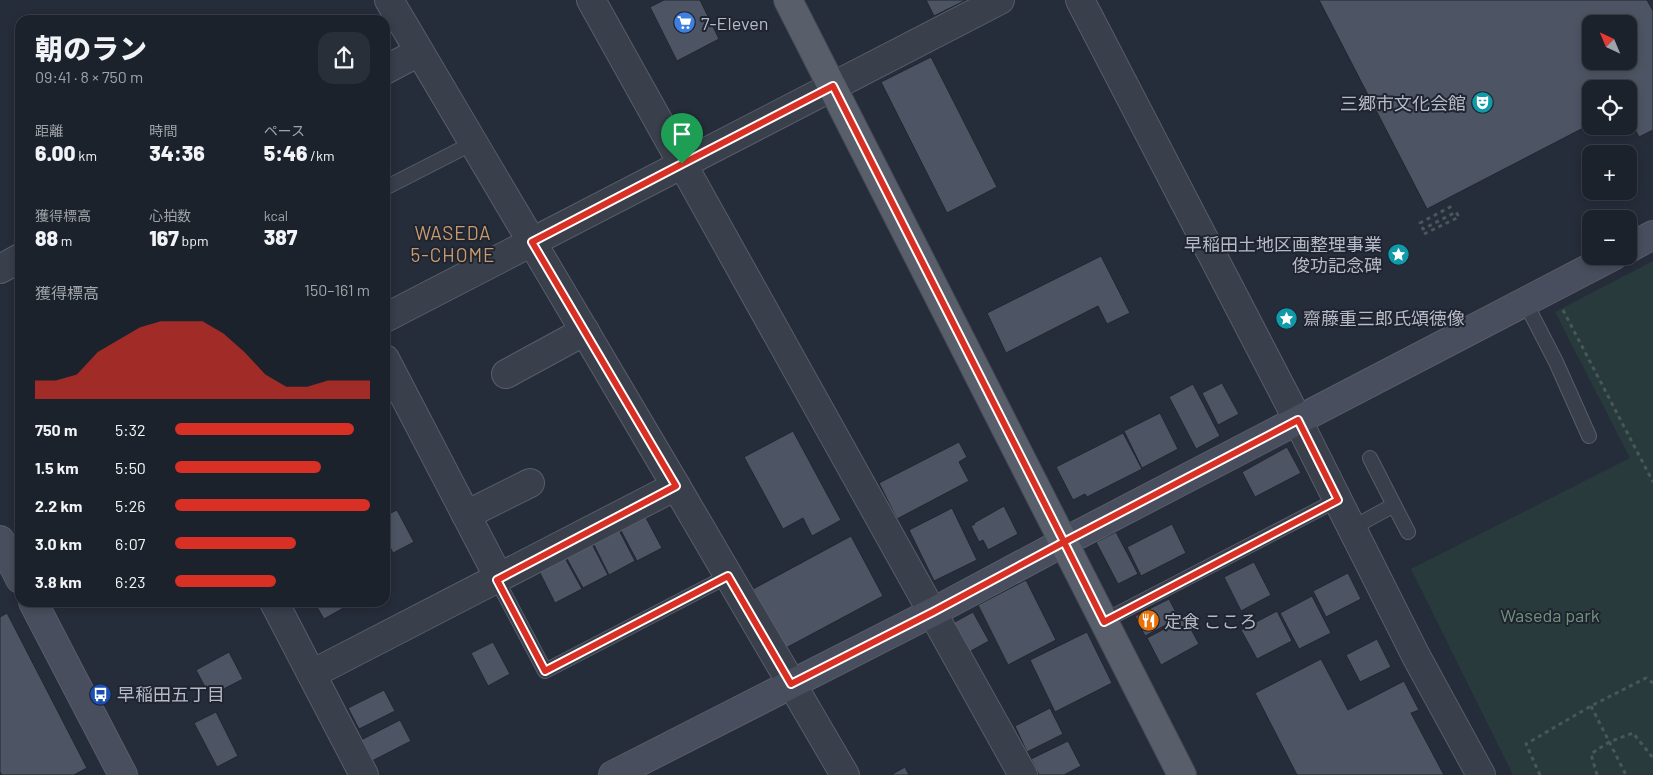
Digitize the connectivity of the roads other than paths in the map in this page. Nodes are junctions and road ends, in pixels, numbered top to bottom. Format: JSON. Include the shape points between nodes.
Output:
{"nodes":[{"id":1,"x":388,"y":0,"type":"edge"},
{"id":2,"x":591,"y":0,"type":"edge"},
{"id":3,"x":788,"y":0,"type":"edge"},
{"id":4,"x":1000,"y":0,"type":"edge"},
{"id":5,"x":1080,"y":0,"type":"edge"},
{"id":6,"x":419,"y":52,"type":"junction"},
{"id":7,"x":390,"y":67,"type":"edge"},
{"id":8,"x":833,"y":86,"type":"junction"},
{"id":9,"x":473,"y":143,"type":"junction"},
{"id":10,"x":682,"y":164,"type":"junction"},
{"id":11,"x":390,"y":185,"type":"edge"},
{"id":12,"x":1653,"y":235,"type":"edge"},
{"id":13,"x":532,"y":242,"type":"junction"},
{"id":14,"x":1637,"y":244,"type":"edge"},
{"id":15,"x":15,"y":261,"type":"edge"},
{"id":16,"x":1595,"y":265,"type":"edge"},
{"id":17,"x":0,"y":269,"type":"edge"},
{"id":18,"x":1525,"y":302,"type":"junction"},
{"id":19,"x":390,"y":315,"type":"edge"},
{"id":20,"x":585,"y":331,"type":"junction"},
{"id":21,"x":390,"y":369,"type":"edge"},
{"id":22,"x":506,"y":374,"type":"dead end"},
{"id":23,"x":1298,"y":420,"type":"junction"},
{"id":24,"x":1589,"y":436,"type":"dead end"},
{"id":25,"x":1370,"y":458,"type":"dead end"},
{"id":26,"x":530,"y":483,"type":"dead end"},
{"id":27,"x":676,"y":486,"type":"junction"},
{"id":28,"x":1338,"y":500,"type":"junction"},
{"id":29,"x":1394,"y":505,"type":"junction"},
{"id":30,"x":466,"y":515,"type":"junction"},
{"id":31,"x":1352,"y":528,"type":"junction"},
{"id":32,"x":1408,"y":532,"type":"dead end"},
{"id":33,"x":1064,"y":542,"type":"junction"},
{"id":34,"x":1,"y":546,"type":"edge"},
{"id":35,"x":15,"y":570,"type":"edge"},
{"id":36,"x":728,"y":576,"type":"junction"},
{"id":37,"x":498,"y":579,"type":"junction"},
{"id":38,"x":36,"y":607,"type":"edge"},
{"id":39,"x":277,"y":607,"type":"edge"},
{"id":40,"x":933,"y":612,"type":"junction"},
{"id":41,"x":1104,"y":622,"type":"junction"},
{"id":42,"x":312,"y":674,"type":"junction"},
{"id":43,"x":791,"y":684,"type":"junction"},
{"id":44,"x":123,"y":775,"type":"edge"},
{"id":45,"x":364,"y":775,"type":"edge"},
{"id":46,"x":613,"y":775,"type":"edge"},
{"id":47,"x":845,"y":775,"type":"edge"},
{"id":48,"x":1023,"y":775,"type":"edge"},
{"id":49,"x":1182,"y":775,"type":"edge"},
{"id":50,"x":1481,"y":775,"type":"edge"}],
"edges":[{"from":1,"to":6,"type":"street"},
{"from":2,"to":10,"type":"street"},
{"from":3,"to":8,"type":"main road"},
{"from":4,"to":8,"type":"street"},
{"from":5,"to":23,"type":"street"},
{"from":6,"to":7,"type":"street"},
{"from":6,"to":9,"type":"street"},
{"from":8,"to":10,"type":"street"},
{"from":8,"to":33,"type":"main road"},
{"from":9,"to":11,"type":"lane"},
{"from":9,"to":13,"type":"street"},
{"from":10,"to":13,"type":"street"},
{"from":10,"to":40,"type":"street"},
{"from":12,"to":14,"type":"street"},
{"from":13,"to":19,"type":"street"},
{"from":13,"to":20,"type":"street"},
{"from":15,"to":17,"type":"street"},
{"from":16,"to":18,"type":"street"},
{"from":18,"to":23,"type":"street"},
{"from":18,"to":24,"type":"lane"},
{"from":20,"to":22,"type":"street"},
{"from":20,"to":27,"type":"street"},
{"from":21,"to":30,"type":"street"},
{"from":23,"to":28,"type":"street"},
{"from":23,"to":33,"type":"street"},
{"from":25,"to":29,"type":"lane"},
{"from":26,"to":30,"type":"street"},
{"from":27,"to":36,"type":"street"},
{"from":27,"to":37,"type":"street"},
{"from":28,"to":31,"type":"street"},
{"from":28,"to":41,"type":"lane"},
{"from":29,"to":31,"type":"lane"},
{"from":29,"to":32,"type":"lane"},
{"from":30,"to":37,"type":"street"},
{"from":31,"to":50,"type":"street","via":[[1416,656]]},
{"from":33,"to":40,"type":"street"},
{"from":33,"to":41,"type":"main road"},
{"from":34,"to":35,"type":"street"},
{"from":36,"to":37,"type":"lane","via":[[545,671]]},
{"from":36,"to":43,"type":"street"},
{"from":37,"to":42,"type":"street"},
{"from":38,"to":44,"type":"street"},
{"from":39,"to":42,"type":"street"},
{"from":40,"to":43,"type":"street"},
{"from":40,"to":48,"type":"street"},
{"from":41,"to":49,"type":"main road"},
{"from":42,"to":45,"type":"street"},
{"from":43,"to":46,"type":"street"},
{"from":43,"to":47,"type":"street"}]}
